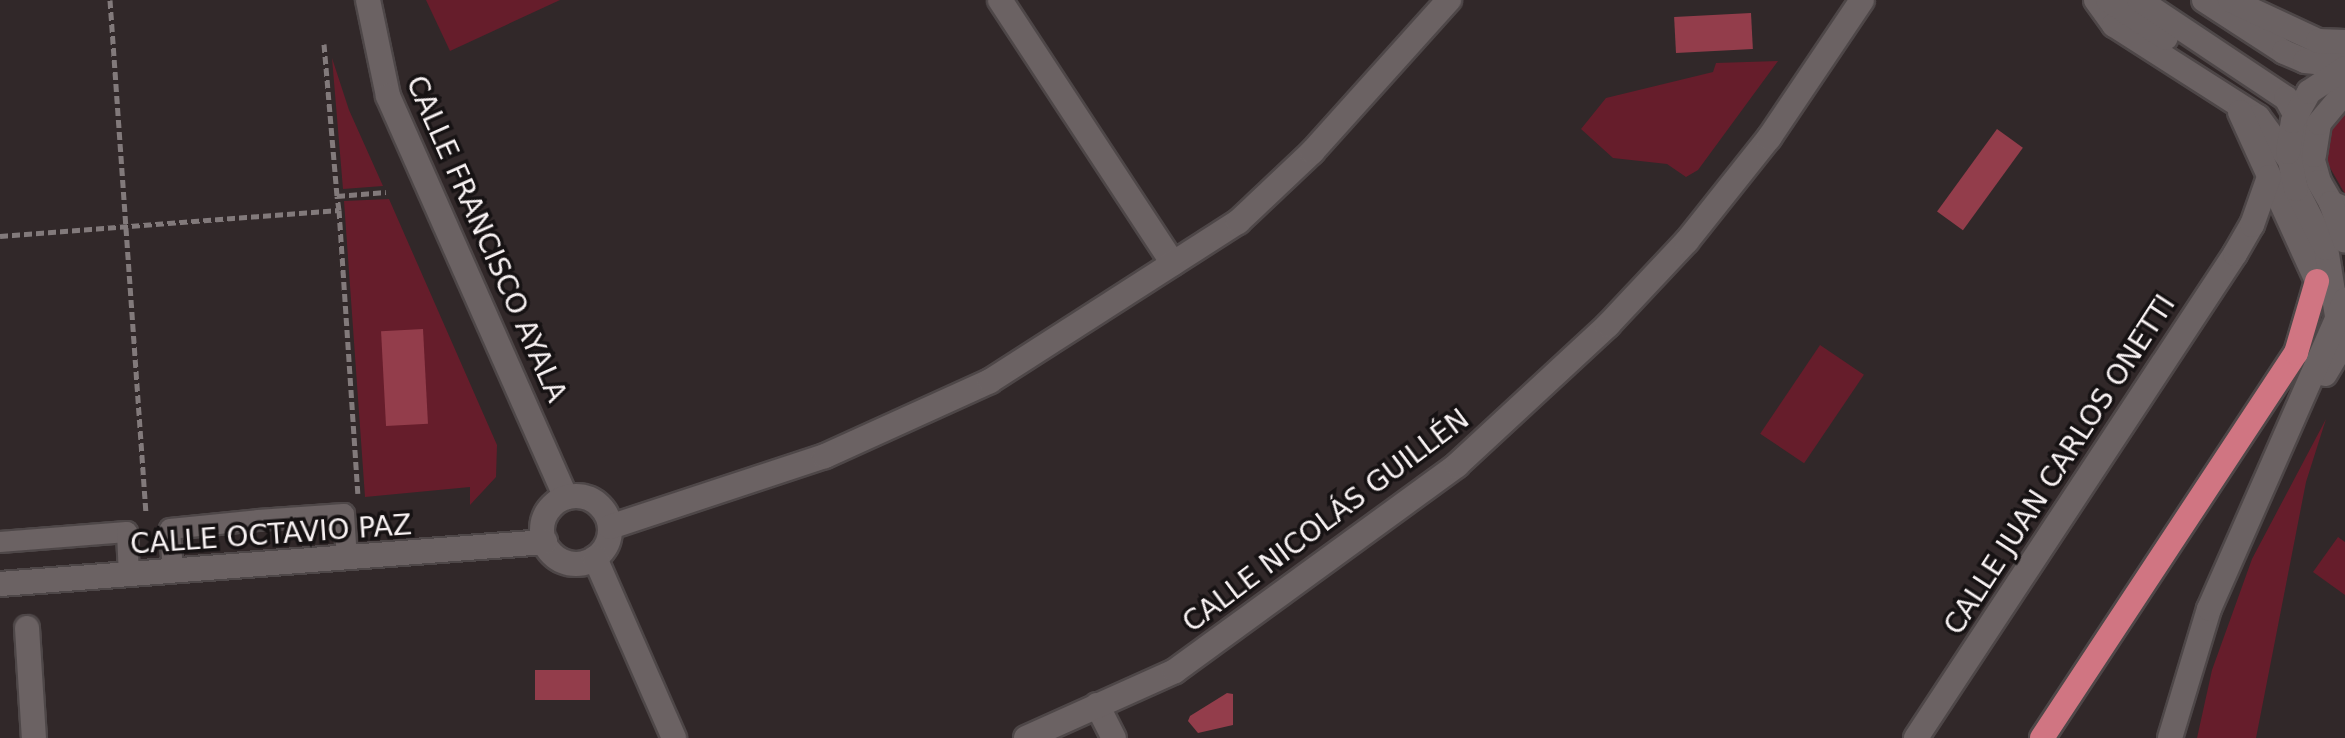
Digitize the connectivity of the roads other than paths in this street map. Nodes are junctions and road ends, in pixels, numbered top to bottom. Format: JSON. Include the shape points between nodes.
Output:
{"nodes":[{"id":1,"x":368,"y":0,"type":"edge"},
{"id":2,"x":1000,"y":0,"type":"edge"},
{"id":3,"x":1449,"y":0,"type":"edge"},
{"id":4,"x":1862,"y":0,"type":"edge"},
{"id":5,"x":2096,"y":0,"type":"edge"},
{"id":6,"x":2108,"y":0,"type":"edge"},
{"id":7,"x":2139,"y":0,"type":"edge"},
{"id":8,"x":2204,"y":0,"type":"edge"},
{"id":9,"x":2230,"y":0,"type":"edge"},
{"id":10,"x":2345,"y":42,"type":"edge"},
{"id":11,"x":2345,"y":66,"type":"edge"},
{"id":12,"x":2345,"y":92,"type":"edge"},
{"id":13,"x":2233,"y":99,"type":"junction"},
{"id":14,"x":2297,"y":113,"type":"junction"},
{"id":15,"x":2289,"y":149,"type":"junction"},
{"id":16,"x":2314,"y":160,"type":"junction"},
{"id":17,"x":2269,"y":177,"type":"junction"},
{"id":18,"x":2338,"y":206,"type":"edge"},
{"id":19,"x":2336,"y":245,"type":"edge"},
{"id":20,"x":1173,"y":263,"type":"junction"},
{"id":21,"x":2317,"y":281,"type":"junction"},
{"id":22,"x":2341,"y":308,"type":"edge"},
{"id":23,"x":2345,"y":341,"type":"edge"},
{"id":24,"x":2283,"y":440,"type":"junction"},
{"id":25,"x":566,"y":497,"type":"junction"},
{"id":26,"x":610,"y":527,"type":"junction"},
{"id":27,"x":0,"y":542,"type":"edge"},
{"id":28,"x":545,"y":542,"type":"junction"},
{"id":29,"x":595,"y":558,"type":"junction"},
{"id":30,"x":347,"y":559,"type":"junction"},
{"id":31,"x":173,"y":572,"type":"junction"},
{"id":32,"x":129,"y":576,"type":"junction"},
{"id":33,"x":0,"y":584,"type":"edge"},
{"id":34,"x":27,"y":628,"type":"dead end"},
{"id":35,"x":1097,"y":705,"type":"junction"},
{"id":36,"x":34,"y":738,"type":"edge"},
{"id":37,"x":674,"y":738,"type":"edge"},
{"id":38,"x":1026,"y":738,"type":"edge"},
{"id":39,"x":1114,"y":738,"type":"edge"},
{"id":40,"x":1916,"y":738,"type":"edge"},
{"id":41,"x":2042,"y":738,"type":"edge"},
{"id":42,"x":2170,"y":738,"type":"edge"}],
"edges":[{"from":1,"to":25,"type":"street","name":"CALLE FRANCISCO AYALA","via":[[388,96]]},
{"from":2,"to":20,"type":"street"},
{"from":3,"to":20,"type":"street","via":[[1312,152],[1238,222]]},
{"from":4,"to":35,"type":"street","name":"CALLE NICOLÁS GUILLÉN","via":[[1769,138],[1687,241],[1608,325],[1493,432],[1243,625],[1175,671]]},
{"from":5,"to":13,"type":"street","via":[[2114,25]]},
{"from":6,"to":15,"type":"street","via":[[2275,111]]},
{"from":7,"to":14,"type":"street","via":[[2286,98]]},
{"from":8,"to":11,"type":"street","via":[[2244,30],[2305,61]]},
{"from":9,"to":10,"type":"street","via":[[2318,41]]},
{"from":11,"to":14,"type":"street","via":[[2318,81]]},
{"from":12,"to":16,"type":"street","via":[[2319,123]]},
{"from":13,"to":15,"type":"street"},
{"from":13,"to":17,"type":"street"},
{"from":14,"to":15,"type":"street"},
{"from":14,"to":16,"type":"street"},
{"from":15,"to":19,"type":"street","via":[[2296,189]]},
{"from":16,"to":18,"type":"street","via":[[2319,182]]},
{"from":17,"to":21,"type":"street"},
{"from":17,"to":40,"type":"street","name":"CALLE JUAN CARLOS ONETTI","via":[[2252,225]]},
{"from":18,"to":19,"type":"street"},
{"from":19,"to":21,"type":"street"},
{"from":19,"to":22,"type":"street"},
{"from":20,"to":26,"type":"street","via":[[990,381],[825,456]]},
{"from":21,"to":41,"type":"highway","via":[[2296,353]]},
{"from":22,"to":24,"type":"street"},
{"from":23,"to":24,"type":"street"},
{"from":24,"to":42,"type":"street","via":[[2209,609]]},
{"from":25,"to":26,"type":"street","via":[[595,502]]},
{"from":25,"to":28,"type":"street","via":[[546,515]]},
{"from":26,"to":29,"type":"street","via":[[607,545]]},
{"from":27,"to":32,"type":"lane","via":[[127,532]]},
{"from":28,"to":29,"type":"street","via":[[567,562]]},
{"from":28,"to":30,"type":"street","name":"CALLE OCTAVIO PAZ"},
{"from":29,"to":37,"type":"street"},
{"from":30,"to":31,"type":"street","name":"CALLE OCTAVIO PAZ"},
{"from":30,"to":31,"type":"lane","via":[[344,514],[258,520],[170,529]]},
{"from":31,"to":32,"type":"street","name":"CALLE OCTAVIO PAZ"},
{"from":32,"to":33,"type":"street","name":"CALLE OCTAVIO PAZ"},
{"from":34,"to":36,"type":"street"},
{"from":35,"to":38,"type":"street","name":"CALLE NICOLÁS GUILLÉN"},
{"from":35,"to":39,"type":"street"}]}
